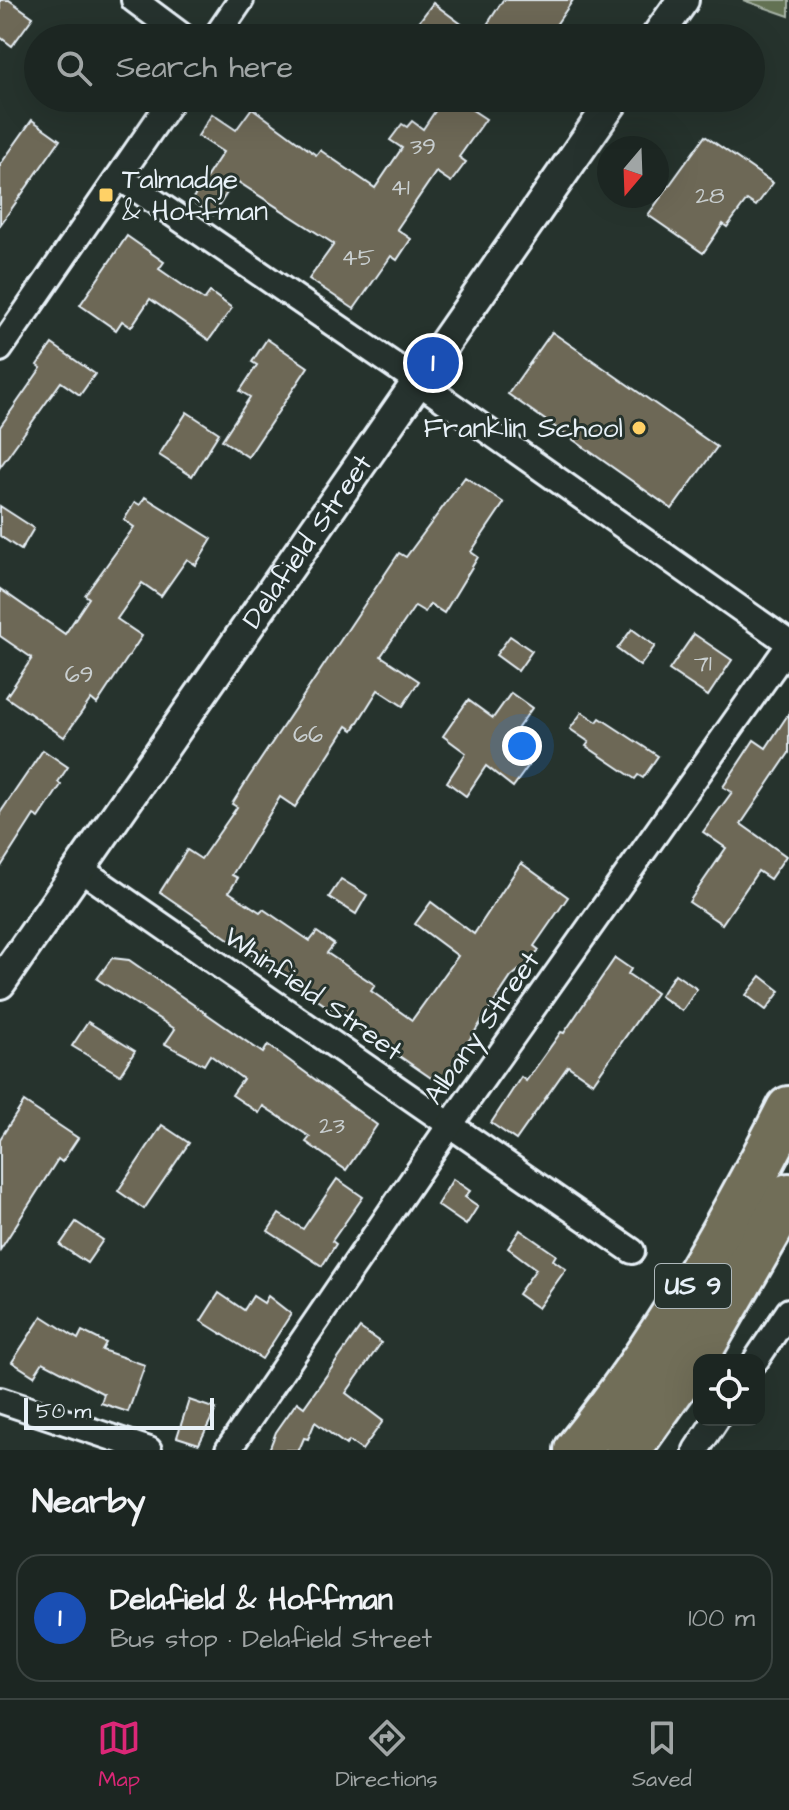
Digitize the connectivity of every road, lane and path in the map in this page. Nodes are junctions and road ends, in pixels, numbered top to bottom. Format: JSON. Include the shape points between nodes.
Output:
{"nodes":[{"id":1,"x":134,"y":0,"type":"edge"},
{"id":2,"x":241,"y":0,"type":"edge"},
{"id":3,"x":683,"y":0,"type":"edge"},
{"id":4,"x":166,"y":24,"type":"edge"},
{"id":5,"x":225,"y":24,"type":"edge"},
{"id":6,"x":666,"y":24,"type":"edge"},
{"id":7,"x":163,"y":112,"type":"edge"},
{"id":8,"x":605,"y":112,"type":"edge"},
{"id":9,"x":119,"y":177,"type":"junction"},
{"id":10,"x":0,"y":349,"type":"edge"},
{"id":11,"x":420,"y":383,"type":"junction"},
{"id":12,"x":789,"y":644,"type":"edge"},
{"id":13,"x":79,"y":868,"type":"junction"},
{"id":14,"x":0,"y":983,"type":"edge"},
{"id":15,"x":789,"y":1109,"type":"edge"},
{"id":16,"x":450,"y":1125,"type":"junction"},
{"id":17,"x":789,"y":1196,"type":"edge"},
{"id":18,"x":632,"y":1251,"type":"dead end"},
{"id":19,"x":789,"y":1311,"type":"edge"},
{"id":20,"x":760,"y":1354,"type":"edge"},
{"id":21,"x":0,"y":1400,"type":"edge"},
{"id":22,"x":712,"y":1426,"type":"edge"},
{"id":23,"x":149,"y":1450,"type":"edge"},
{"id":24,"x":228,"y":1450,"type":"edge"},
{"id":25,"x":577,"y":1450,"type":"edge"},
{"id":26,"x":628,"y":1450,"type":"edge"},
{"id":27,"x":696,"y":1450,"type":"edge"}],
"edges":[{"from":1,"to":4,"type":"street"},
{"from":2,"to":5,"type":"street"},
{"from":3,"to":6,"type":"street"},
{"from":7,"to":9,"type":"street"},
{"from":8,"to":11,"type":"street","name":"Delafield Street"},
{"from":9,"to":10,"type":"street"},
{"from":9,"to":11,"type":"street"},
{"from":11,"to":12,"type":"street"},
{"from":11,"to":13,"type":"street","name":"Delafield Street"},
{"from":12,"to":16,"type":"street","name":"Albany Street"},
{"from":13,"to":14,"type":"street","name":"Delafield Street"},
{"from":13,"to":16,"type":"street","name":"Whinfield Street"},
{"from":15,"to":25,"type":"highway","number":"US 9","via":[[696,1281]]},
{"from":16,"to":18,"type":"street","name":"Whinfield Street"},
{"from":16,"to":24,"type":"street","name":"Albany Street"},
{"from":17,"to":26,"type":"highway","number":"US 9","via":[[711,1332]]},
{"from":19,"to":20,"type":"street"},
{"from":21,"to":23,"type":"street"},
{"from":22,"to":27,"type":"street"}]}
